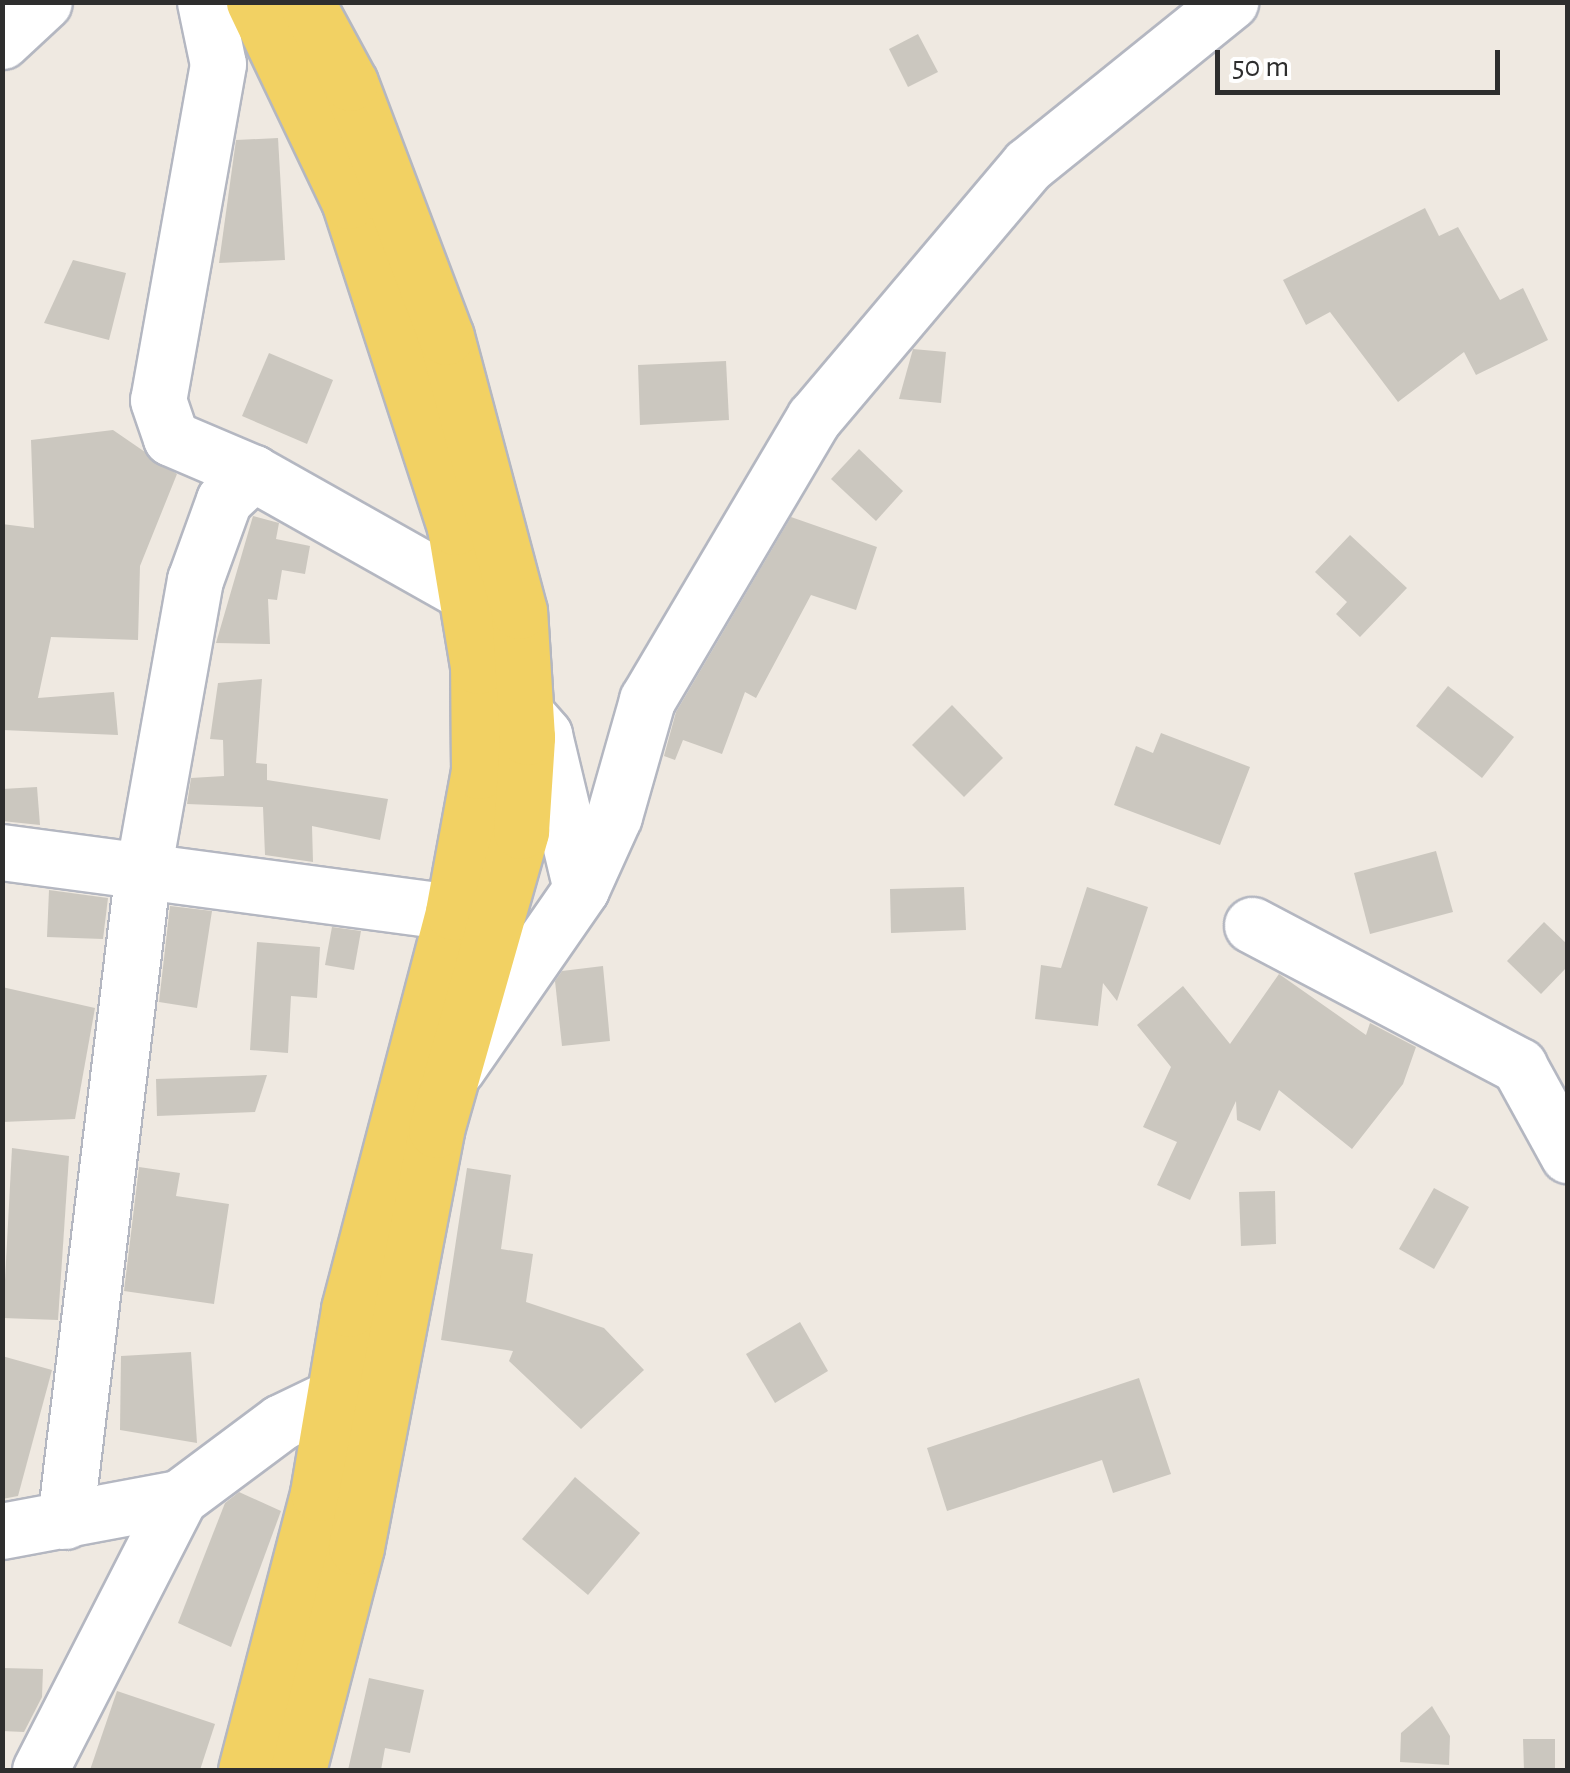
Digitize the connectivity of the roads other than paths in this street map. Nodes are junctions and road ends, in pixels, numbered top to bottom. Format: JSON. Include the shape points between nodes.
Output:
{"nodes":[{"id":1,"x":44,"y":2,"type":"edge"},
{"id":2,"x":205,"y":2,"type":"edge"},
{"id":3,"x":254,"y":2,"type":"edge"},
{"id":4,"x":306,"y":2,"type":"edge"},
{"id":5,"x":1230,"y":2,"type":"edge"},
{"id":6,"x":2,"y":40,"type":"edge"},
{"id":7,"x":253,"y":473,"type":"junction"},
{"id":8,"x":466,"y":593,"type":"junction"},
{"id":9,"x":526,"y":714,"type":"junction"},
{"id":10,"x":2,"y":852,"type":"edge"},
{"id":11,"x":142,"y":877,"type":"junction"},
{"id":12,"x":581,"y":889,"type":"junction"},
{"id":13,"x":452,"y":912,"type":"junction"},
{"id":14,"x":1252,"y":925,"type":"dead end"},
{"id":15,"x":455,"y":1071,"type":"junction"},
{"id":16,"x":1568,"y":1155,"type":"edge"},
{"id":17,"x":394,"y":1220,"type":"junction"},
{"id":18,"x":359,"y":1398,"type":"junction"},
{"id":19,"x":179,"y":1498,"type":"junction"},
{"id":20,"x":65,"y":1521,"type":"junction"},
{"id":21,"x":2,"y":1532,"type":"edge"},
{"id":22,"x":40,"y":1770,"type":"edge"},
{"id":23,"x":246,"y":1770,"type":"edge"},
{"id":24,"x":298,"y":1770,"type":"edge"}],
"edges":[{"from":1,"to":6,"type":"street"},
{"from":2,"to":7,"type":"street","via":[[218,64],[158,400],[171,438]]},
{"from":3,"to":8,"type":"main road","via":[[349,201],[455,527]]},
{"from":4,"to":9,"type":"main road","via":[[350,83],[446,337],[519,611]]},
{"from":5,"to":12,"type":"street","via":[[1028,164],[814,418],[646,700],[614,816]]},
{"from":7,"to":8,"type":"street"},
{"from":7,"to":11,"type":"street","via":[[224,500],[195,580]]},
{"from":8,"to":13,"type":"main road","via":[[479,771]]},
{"from":9,"to":12,"type":"street","via":[[547,746]]},
{"from":9,"to":15,"type":"main road","via":[[521,831]]},
{"from":10,"to":11,"type":"street"},
{"from":11,"to":13,"type":"street"},
{"from":11,"to":20,"type":"street"},
{"from":12,"to":15,"type":"street"},
{"from":13,"to":17,"type":"main road"},
{"from":14,"to":16,"type":"street","via":[[1519,1066]]},
{"from":15,"to":17,"type":"main road"},
{"from":17,"to":18,"type":"main road"},
{"from":18,"to":19,"type":"street","via":[[281,1422]]},
{"from":18,"to":23,"type":"main road"},
{"from":18,"to":24,"type":"main road","via":[[356,1547]]},
{"from":19,"to":20,"type":"street"},
{"from":19,"to":22,"type":"street"},
{"from":20,"to":21,"type":"street"}]}
